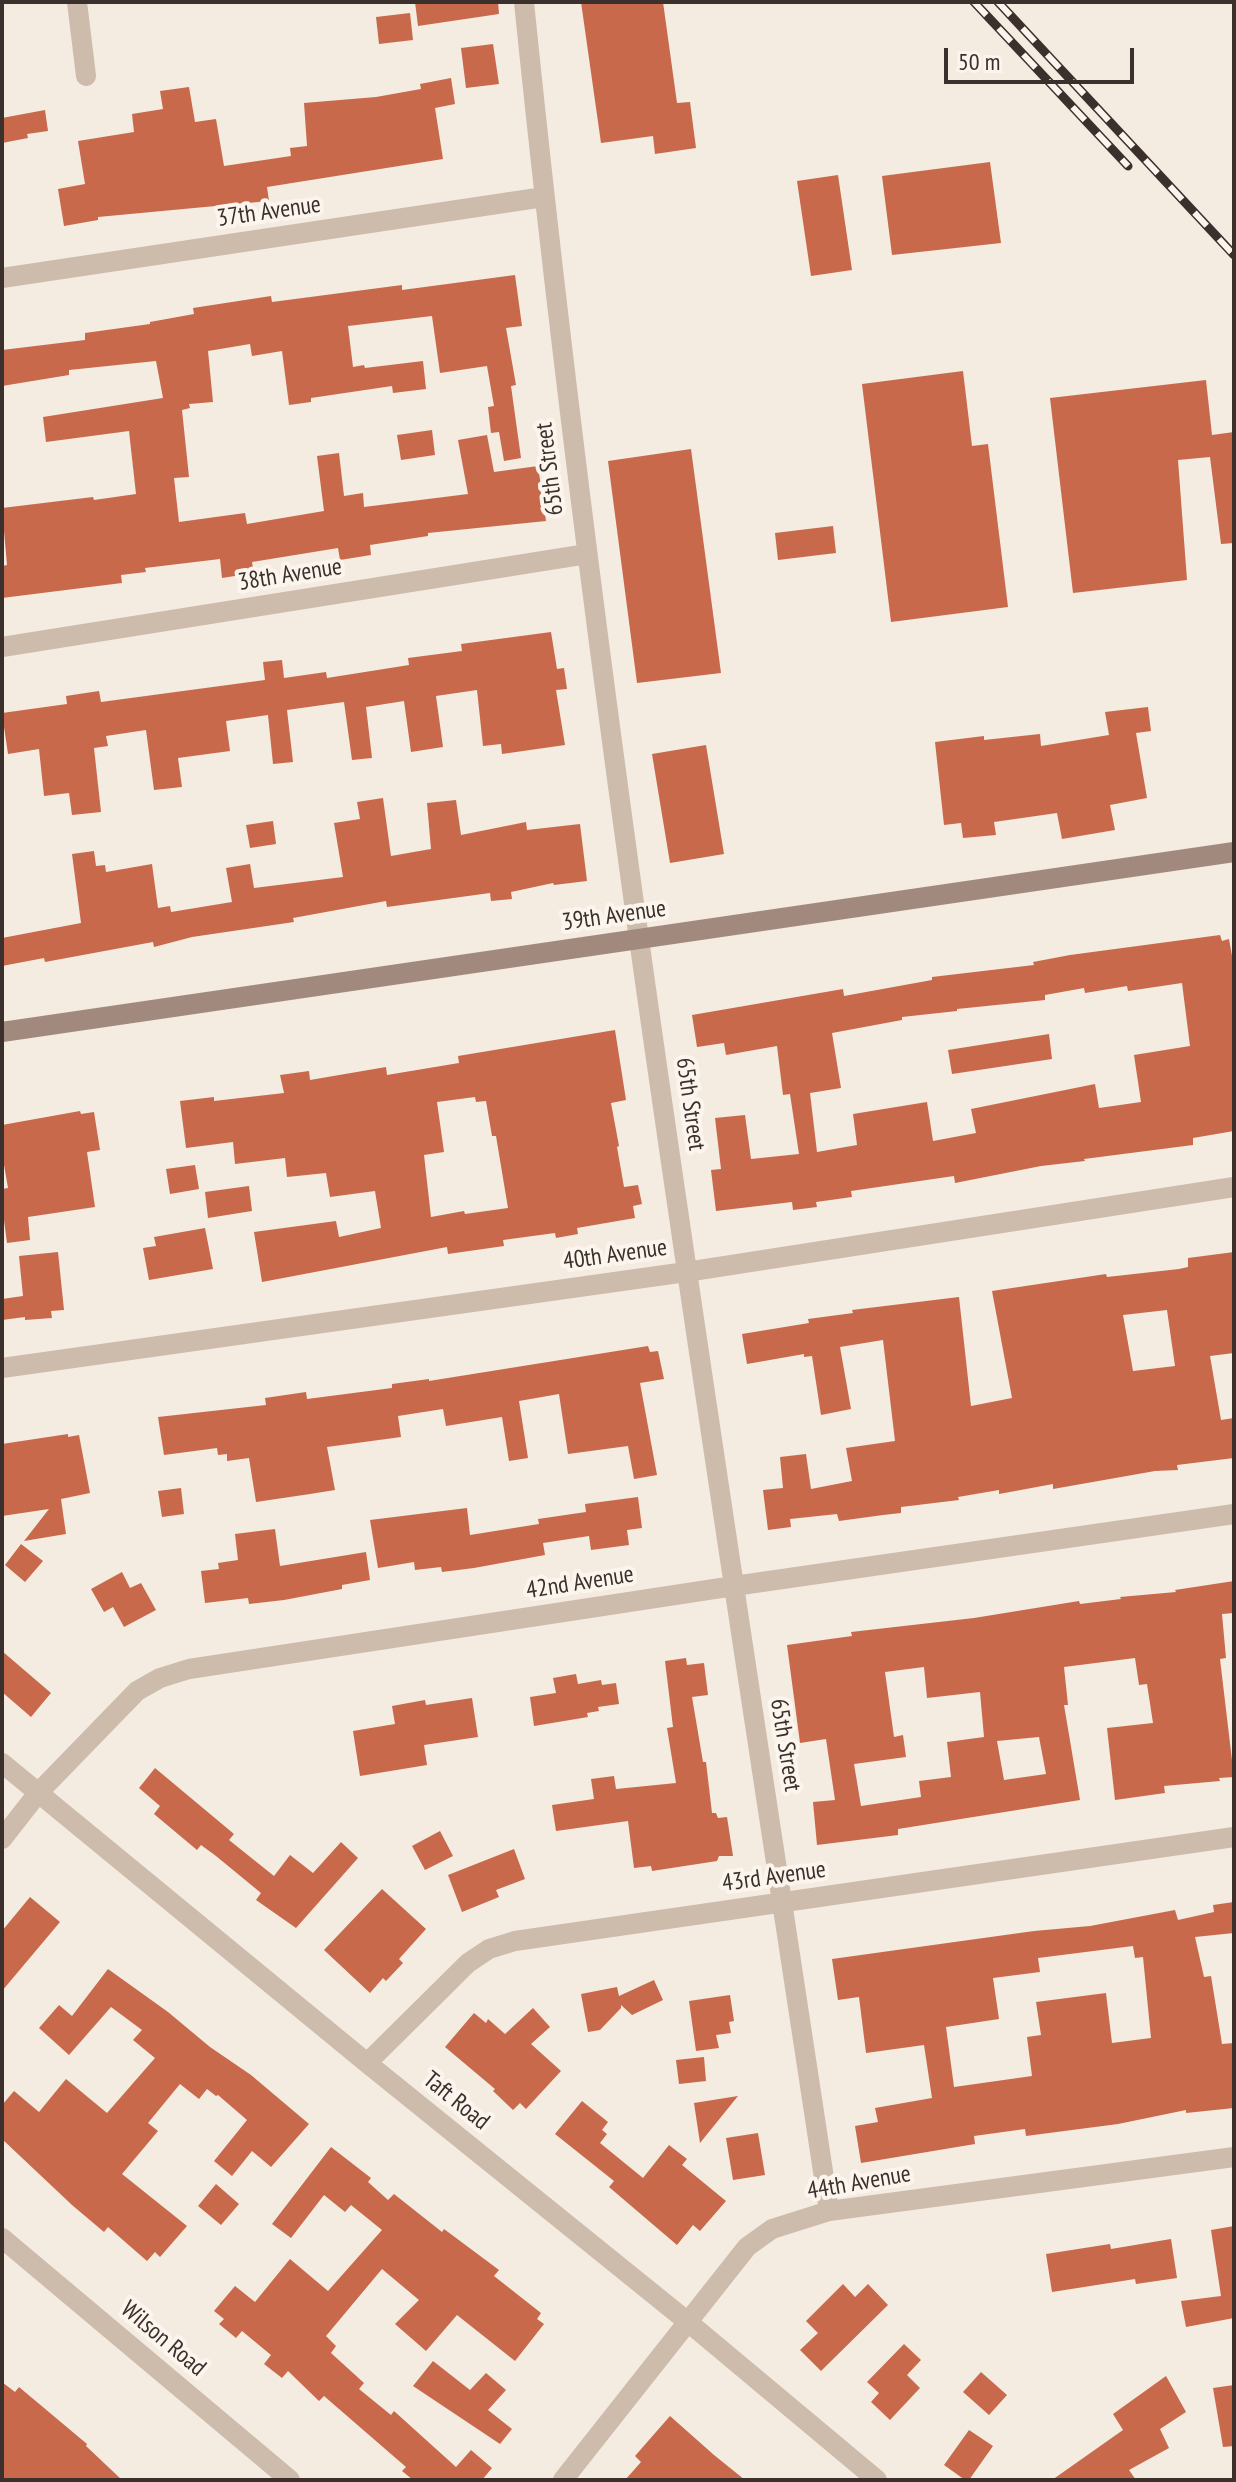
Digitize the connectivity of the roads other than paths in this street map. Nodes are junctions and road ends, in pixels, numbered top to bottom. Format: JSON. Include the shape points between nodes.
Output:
{"nodes":[{"id":1,"x":77,"y":2,"type":"edge"},
{"id":2,"x":524,"y":2,"type":"edge"},
{"id":3,"x":86,"y":76,"type":"dead end"},
{"id":4,"x":544,"y":197,"type":"junction"},
{"id":5,"x":2,"y":278,"type":"edge"},
{"id":6,"x":587,"y":554,"type":"junction"},
{"id":7,"x":2,"y":647,"type":"edge"},
{"id":8,"x":1234,"y":852,"type":"edge"},
{"id":9,"x":641,"y":938,"type":"junction"},
{"id":10,"x":2,"y":1032,"type":"edge"},
{"id":11,"x":1234,"y":1187,"type":"edge"},
{"id":12,"x":686,"y":1272,"type":"junction"},
{"id":13,"x":2,"y":1368,"type":"edge"},
{"id":14,"x":1234,"y":1514,"type":"edge"},
{"id":15,"x":734,"y":1586,"type":"junction"},
{"id":16,"x":2,"y":1763,"type":"edge"},
{"id":17,"x":38,"y":1793,"type":"junction"},
{"id":18,"x":1234,"y":1837,"type":"edge"},
{"id":19,"x":2,"y":1839,"type":"edge"},
{"id":20,"x":782,"y":1902,"type":"junction"},
{"id":21,"x":367,"y":2063,"type":"junction"},
{"id":22,"x":1234,"y":2157,"type":"edge"},
{"id":23,"x":829,"y":2211,"type":"junction"},
{"id":24,"x":2,"y":2238,"type":"edge"},
{"id":25,"x":688,"y":2322,"type":"junction"},
{"id":26,"x":290,"y":2480,"type":"edge"},
{"id":27,"x":563,"y":2480,"type":"edge"},
{"id":28,"x":877,"y":2480,"type":"edge"}],
"edges":[{"from":1,"to":3,"type":"street"},
{"from":2,"to":4,"type":"street","name":"65th Street"},
{"from":4,"to":5,"type":"street","name":"37th Avenue"},
{"from":4,"to":6,"type":"street","name":"65th Street"},
{"from":6,"to":7,"type":"street","name":"38th Avenue"},
{"from":6,"to":9,"type":"street","name":"65th Street"},
{"from":8,"to":9,"type":"main road","name":"39th Avenue"},
{"from":9,"to":10,"type":"main road","name":"39th Avenue"},
{"from":9,"to":12,"type":"street","name":"65th Street"},
{"from":11,"to":12,"type":"street","name":"40th Avenue"},
{"from":12,"to":13,"type":"street","name":"40th Avenue"},
{"from":12,"to":15,"type":"street","name":"65th Street"},
{"from":14,"to":15,"type":"street","name":"42nd Avenue"},
{"from":15,"to":17,"type":"street","name":"42nd Avenue","via":[[189,1669],[137,1691]]},
{"from":15,"to":20,"type":"street","name":"65th Street"},
{"from":16,"to":17,"type":"street","name":"Taft Road"},
{"from":17,"to":19,"type":"street","name":"42nd Avenue"},
{"from":17,"to":21,"type":"street","name":"Taft Road"},
{"from":18,"to":20,"type":"street","name":"43rd Avenue"},
{"from":20,"to":21,"type":"street","name":"43rd Avenue","via":[[489,1949],[468,1963]]},
{"from":20,"to":23,"type":"street","name":"65th Street"},
{"from":21,"to":25,"type":"street","name":"Taft Road"},
{"from":22,"to":23,"type":"street","name":"44th Avenue"},
{"from":23,"to":25,"type":"street","name":"44th Avenue","via":[[772,2229],[747,2247]]},
{"from":24,"to":26,"type":"street","name":"Wilson Road"},
{"from":25,"to":27,"type":"street","name":"44th Avenue"},
{"from":25,"to":28,"type":"street","name":"Taft Road"}]}
